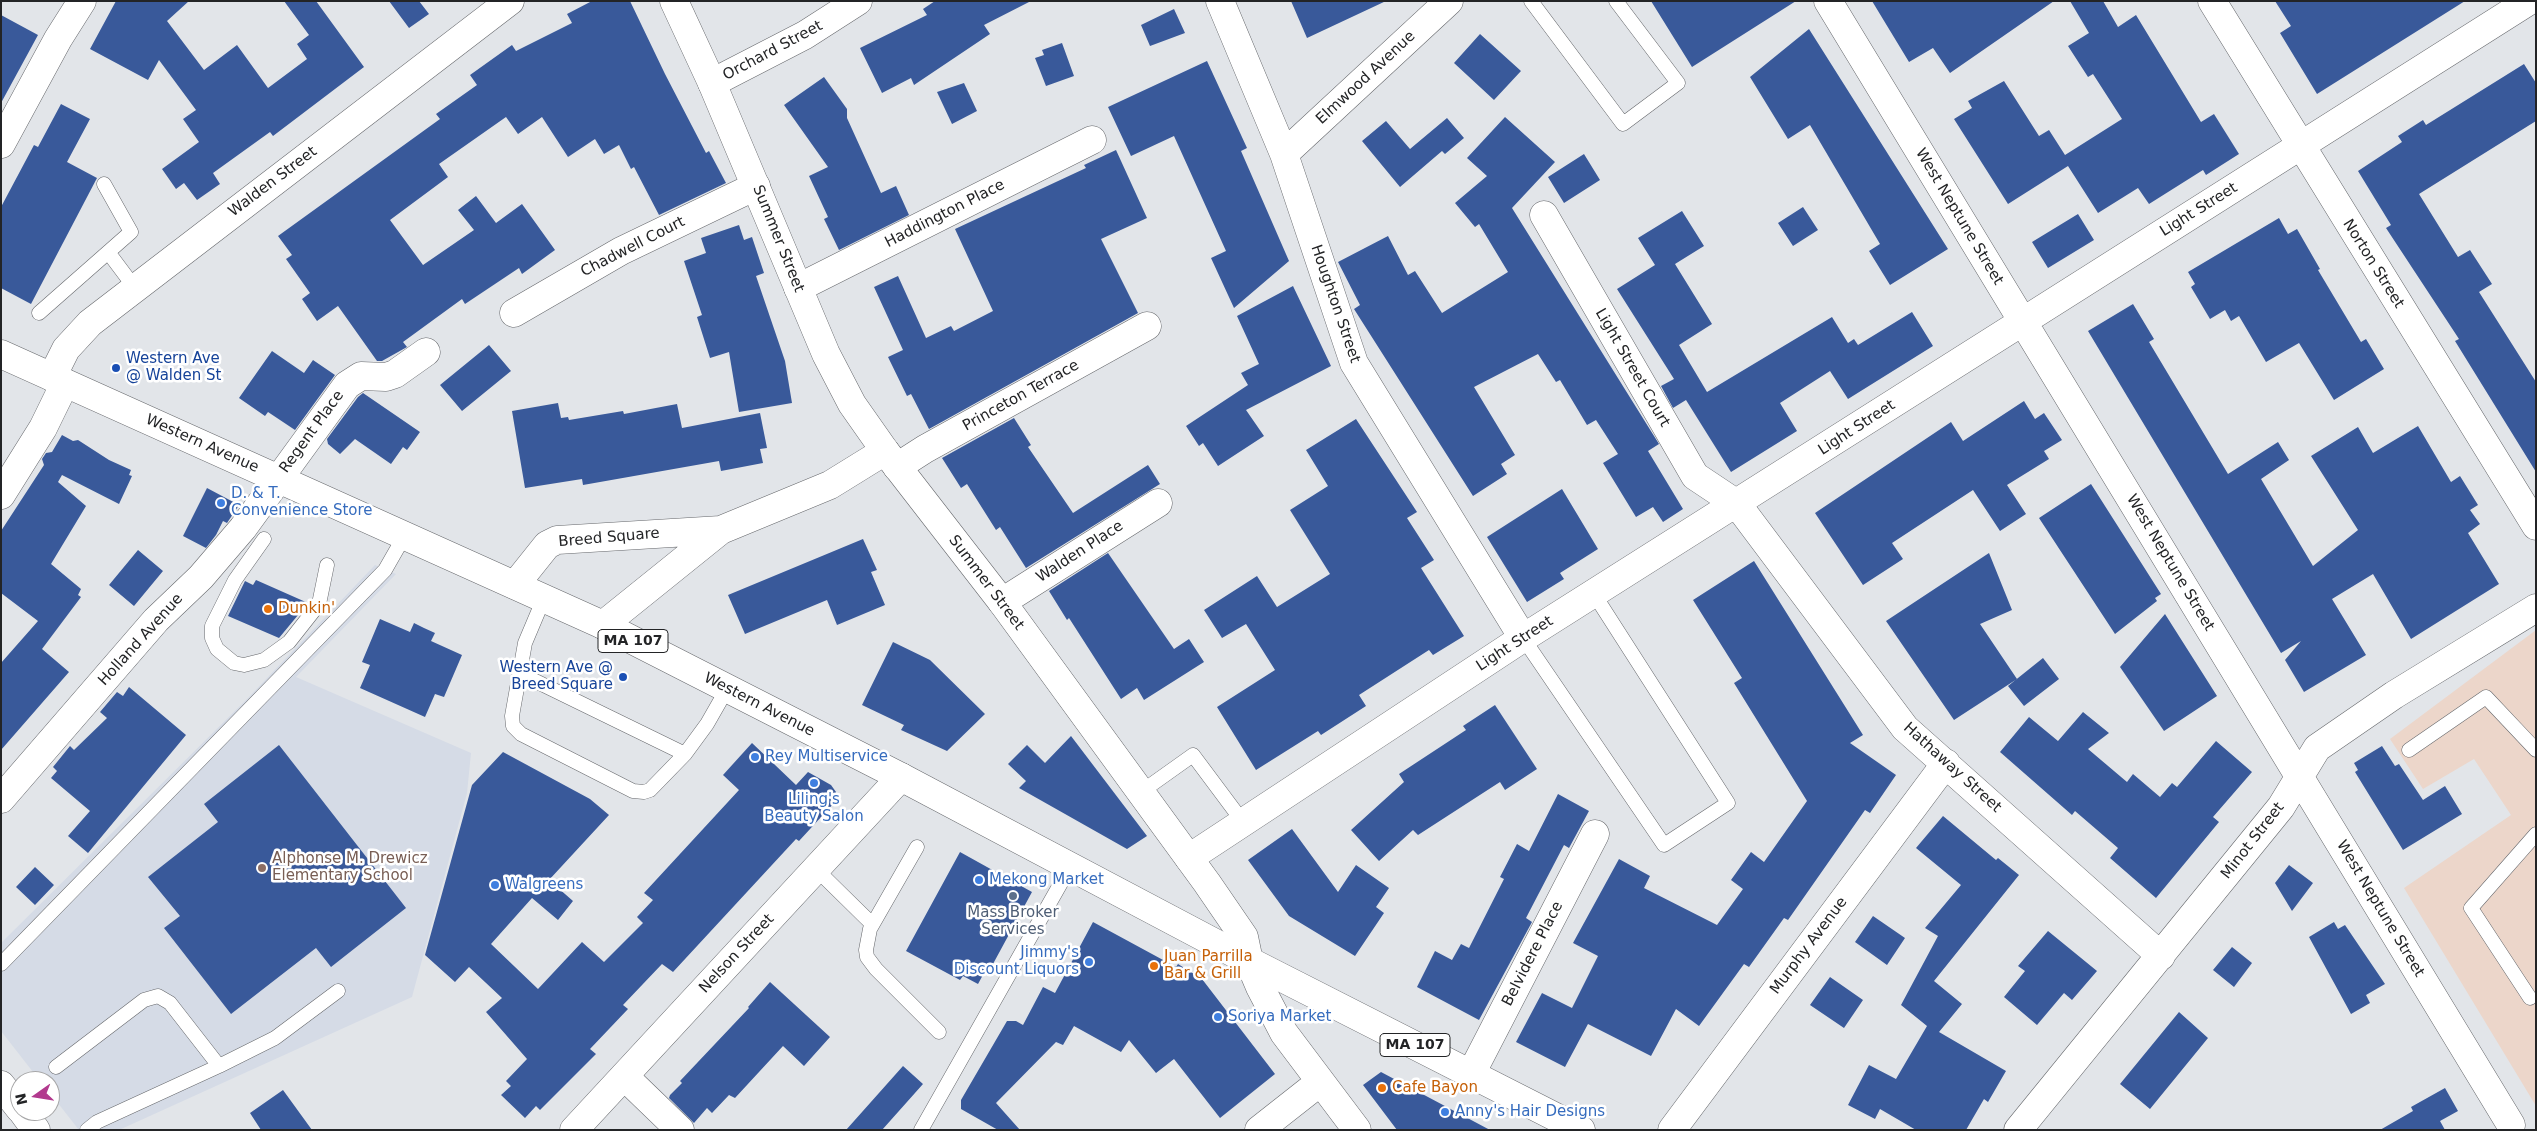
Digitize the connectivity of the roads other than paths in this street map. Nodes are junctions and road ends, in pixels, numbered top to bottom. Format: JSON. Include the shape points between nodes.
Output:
{"nodes":[{"id":1,"x":82,"y":1,"type":"edge"},
{"id":2,"x":510,"y":1,"type":"edge"},
{"id":3,"x":674,"y":1,"type":"edge"},
{"id":4,"x":858,"y":1,"type":"edge"},
{"id":5,"x":1220,"y":1,"type":"edge"},
{"id":6,"x":1449,"y":1,"type":"edge"},
{"id":7,"x":1531,"y":1,"type":"edge"},
{"id":8,"x":1616,"y":1,"type":"edge"},
{"id":9,"x":1828,"y":1,"type":"edge"},
{"id":10,"x":2212,"y":1,"type":"edge"},
{"id":11,"x":2529,"y":1,"type":"edge"},
{"id":12,"x":712,"y":83,"type":"junction"},
{"id":13,"x":1092,"y":140,"type":"dead end"},
{"id":14,"x":1,"y":144,"type":"edge"},
{"id":15,"x":2300,"y":146,"type":"junction"},
{"id":16,"x":1284,"y":154,"type":"junction"},
{"id":17,"x":104,"y":184,"type":"dead end"},
{"id":18,"x":756,"y":186,"type":"junction"},
{"id":19,"x":1544,"y":215,"type":"dead end"},
{"id":20,"x":108,"y":252,"type":"junction"},
{"id":21,"x":135,"y":288,"type":"junction"},
{"id":22,"x":798,"y":288,"type":"junction"},
{"id":23,"x":39,"y":313,"type":"dead end"},
{"id":24,"x":514,"y":313,"type":"dead end"},
{"id":25,"x":2023,"y":321,"type":"junction"},
{"id":26,"x":1147,"y":326,"type":"dead end"},
{"id":27,"x":426,"y":352,"type":"dead end"},
{"id":28,"x":1,"y":354,"type":"edge"},
{"id":29,"x":58,"y":380,"type":"junction"},
{"id":30,"x":891,"y":459,"type":"junction"},
{"id":31,"x":278,"y":478,"type":"junction"},
{"id":32,"x":1,"y":495,"type":"edge"},
{"id":33,"x":1158,"y":503,"type":"dead end"},
{"id":34,"x":1738,"y":504,"type":"junction"},
{"id":35,"x":2536,"y":526,"type":"edge"},
{"id":36,"x":721,"y":530,"type":"junction"},
{"id":37,"x":405,"y":535,"type":"junction"},
{"id":38,"x":264,"y":539,"type":"dead end"},
{"id":39,"x":327,"y":566,"type":"dead end"},
{"id":40,"x":515,"y":584,"type":"junction"},
{"id":41,"x":1594,"y":594,"type":"junction"},
{"id":42,"x":544,"y":598,"type":"junction"},
{"id":43,"x":1002,"y":602,"type":"junction"},
{"id":44,"x":2536,"y":608,"type":"edge"},
{"id":45,"x":603,"y":625,"type":"junction"},
{"id":46,"x":1523,"y":638,"type":"junction"},
{"id":47,"x":519,"y":673,"type":"junction"},
{"id":48,"x":728,"y":689,"type":"junction"},
{"id":49,"x":2410,"y":750,"type":"dead end"},
{"id":50,"x":2536,"y":750,"type":"edge"},
{"id":51,"x":685,"y":754,"type":"junction"},
{"id":52,"x":1946,"y":763,"type":"junction"},
{"id":53,"x":901,"y":777,"type":"junction"},
{"id":54,"x":2300,"y":778,"type":"junction"},
{"id":55,"x":1141,"y":792,"type":"junction"},
{"id":56,"x":1,"y":799,"type":"edge"},
{"id":57,"x":1243,"y":822,"type":"junction"},
{"id":58,"x":1595,"y":834,"type":"dead end"},
{"id":59,"x":2533,"y":843,"type":"edge"},
{"id":60,"x":917,"y":847,"type":"dead end"},
{"id":61,"x":1188,"y":858,"type":"junction"},
{"id":62,"x":1070,"y":867,"type":"junction"},
{"id":63,"x":816,"y":869,"type":"junction"},
{"id":64,"x":872,"y":924,"type":"junction"},
{"id":65,"x":2161,"y":956,"type":"junction"},
{"id":66,"x":1249,"y":961,"type":"junction"},
{"id":67,"x":1,"y":964,"type":"edge"},
{"id":68,"x":338,"y":991,"type":"dead end"},
{"id":69,"x":2534,"y":999,"type":"edge"},
{"id":70,"x":939,"y":1032,"type":"dead end"},
{"id":71,"x":219,"y":1066,"type":"junction"},
{"id":72,"x":56,"y":1067,"type":"dead end"},
{"id":73,"x":1472,"y":1074,"type":"junction"},
{"id":74,"x":624,"y":1076,"type":"junction"},
{"id":75,"x":1320,"y":1082,"type":"junction"},
{"id":76,"x":1,"y":1085,"type":"edge"},
{"id":77,"x":10,"y":1096,"type":"edge"},
{"id":78,"x":2511,"y":1125,"type":"dead end"},
{"id":79,"x":87,"y":1130,"type":"edge"},
{"id":80,"x":574,"y":1130,"type":"edge"},
{"id":81,"x":680,"y":1130,"type":"edge"},
{"id":82,"x":921,"y":1130,"type":"edge"},
{"id":83,"x":1259,"y":1130,"type":"edge"},
{"id":84,"x":1357,"y":1130,"type":"edge"},
{"id":85,"x":1581,"y":1130,"type":"edge"},
{"id":86,"x":1672,"y":1130,"type":"edge"},
{"id":87,"x":2018,"y":1130,"type":"edge"}],
"edges":[{"from":1,"to":14,"type":"street"},
{"from":2,"to":21,"type":"street","name":"Walden Street"},
{"from":3,"to":12,"type":"street","name":"Summer Street"},
{"from":4,"to":12,"type":"street","name":"Orchard Street","via":[[805,35]]},
{"from":5,"to":16,"type":"street","name":"Houghton Street"},
{"from":6,"to":16,"type":"street","name":"Elmwood Avenue"},
{"from":7,"to":8,"type":"lane","via":[[1623,124],[1678,83]]},
{"from":9,"to":25,"type":"street","name":"West Neptune Street"},
{"from":10,"to":15,"type":"street","name":"Norton Street"},
{"from":11,"to":15,"type":"street","name":"Light Street"},
{"from":12,"to":18,"type":"street","name":"Summer Street"},
{"from":13,"to":22,"type":"street","name":"Haddington Place"},
{"from":15,"to":25,"type":"street","name":"Light Street"},
{"from":15,"to":35,"type":"street","name":"Norton Street"},
{"from":16,"to":46,"type":"street","name":"Houghton Street","via":[[1354,363]]},
{"from":17,"to":20,"type":"lane","via":[[131,232]]},
{"from":18,"to":22,"type":"street","name":"Summer Street"},
{"from":18,"to":24,"type":"street","name":"Chadwell Court","via":[[621,251]]},
{"from":19,"to":34,"type":"street","name":"Light Street Court","via":[[1695,476]]},
{"from":20,"to":21,"type":"lane"},
{"from":20,"to":23,"type":"lane"},
{"from":21,"to":29,"type":"street","name":"Walden Street","via":[[76,336],[66,350]]},
{"from":22,"to":30,"type":"street","name":"Summer Street","via":[[852,404]]},
{"from":25,"to":34,"type":"street","name":"Light Street"},
{"from":25,"to":54,"type":"street","name":"West Neptune Street"},
{"from":26,"to":30,"type":"street","name":"Princeton Terrace","via":[[939,441]]},
{"from":27,"to":31,"type":"street","name":"Regent Place","via":[[390,376],[361,376],[352,380]]},
{"from":28,"to":29,"type":"street","name":"Western Avenue","number":"MA 107"},
{"from":29,"to":31,"type":"street","name":"Western Avenue","number":"MA 107"},
{"from":29,"to":32,"type":"street","name":"Walden Street","via":[[43,428]]},
{"from":30,"to":36,"type":"street","name":"Breed Square"},
{"from":30,"to":43,"type":"street","name":"Summer Street"},
{"from":31,"to":37,"type":"street","name":"Western Avenue","number":"MA 107"},
{"from":31,"to":56,"type":"street","name":"Holland Avenue","via":[[224,552],[156,620]]},
{"from":33,"to":43,"type":"street","name":"Walden Place"},
{"from":34,"to":41,"type":"street","name":"Light Street"},
{"from":34,"to":52,"type":"street","name":"Hathaway Street","via":[[1905,728]]},
{"from":36,"to":40,"type":"street","name":"Breed Square","via":[[557,540],[547,545]]},
{"from":36,"to":45,"type":"street","name":"Breed Square"},
{"from":37,"to":40,"type":"street","name":"Western Avenue","number":"MA 107"},
{"from":37,"to":67,"type":"lane","via":[[385,570]]},
{"from":38,"to":39,"type":"lane","via":[[235,580],[212,626],[217,649],[234,663],[244,665],[264,660],[289,642],[319,604]]},
{"from":40,"to":42,"type":"street","name":"Western Avenue","number":"MA 107"},
{"from":41,"to":46,"type":"street","name":"Light Street"},
{"from":41,"to":46,"type":"lane","via":[[1728,804],[1664,845]]},
{"from":42,"to":45,"type":"street","name":"Western Avenue","number":"MA 107"},
{"from":42,"to":47,"type":"lane","via":[[525,644]]},
{"from":43,"to":55,"type":"street","name":"Summer Street"},
{"from":44,"to":54,"type":"street","name":"Minot Street","via":[[2394,695],[2317,748]]},
{"from":45,"to":48,"type":"street","name":"Western Avenue","number":"MA 107"},
{"from":46,"to":57,"type":"street","name":"Light Street"},
{"from":47,"to":51,"type":"lane"},
{"from":47,"to":51,"type":"lane","via":[[512,716],[516,729],[633,791],[650,790]]},
{"from":48,"to":51,"type":"lane"},
{"from":48,"to":53,"type":"street","name":"Western Avenue","number":"MA 107"},
{"from":49,"to":50,"type":"lane","via":[[2486,697]]},
{"from":52,"to":65,"type":"street","name":"Hathaway Street"},
{"from":52,"to":86,"type":"street","name":"Murphy Avenue"},
{"from":53,"to":62,"type":"street","name":"Western Avenue","number":"MA 107"},
{"from":53,"to":63,"type":"street","name":"Nelson Street"},
{"from":54,"to":65,"type":"street","name":"Minot Street","via":[[2281,807]]},
{"from":54,"to":78,"type":"street","name":"West Neptune Street"},
{"from":55,"to":57,"type":"lane","via":[[1194,756]]},
{"from":55,"to":61,"type":"street","name":"Summer Street"},
{"from":57,"to":61,"type":"street","name":"Light Street"},
{"from":58,"to":73,"type":"street","name":"Belvidere Place"},
{"from":59,"to":69,"type":"lane","via":[[2471,908]]},
{"from":60,"to":64,"type":"lane"},
{"from":61,"to":66,"type":"street","name":"Summer Street","via":[[1244,937]]},
{"from":62,"to":66,"type":"street","name":"Western Avenue","number":"MA 107"},
{"from":62,"to":82,"type":"lane"},
{"from":63,"to":64,"type":"lane"},
{"from":63,"to":74,"type":"street","name":"Nelson Street"},
{"from":64,"to":70,"type":"lane","via":[[866,943],[871,964]]},
{"from":65,"to":87,"type":"street","name":"Minot Street"},
{"from":66,"to":73,"type":"street","name":"Western Avenue","number":"MA 107"},
{"from":66,"to":75,"type":"street","name":"Summer Street","via":[[1284,1033]]},
{"from":68,"to":71,"type":"lane","via":[[274,1038]]},
{"from":71,"to":72,"type":"lane","via":[[170,1003],[158,996],[144,1000]]},
{"from":71,"to":79,"type":"lane","via":[[97,1122]]},
{"from":73,"to":85,"type":"street","name":"Western Avenue","number":"MA 107"},
{"from":74,"to":80,"type":"street","name":"Nelson Street"},
{"from":74,"to":81,"type":"street"},
{"from":75,"to":83,"type":"street"},
{"from":75,"to":84,"type":"street","name":"Summer Street"},
{"from":76,"to":77,"type":"street"}]}
